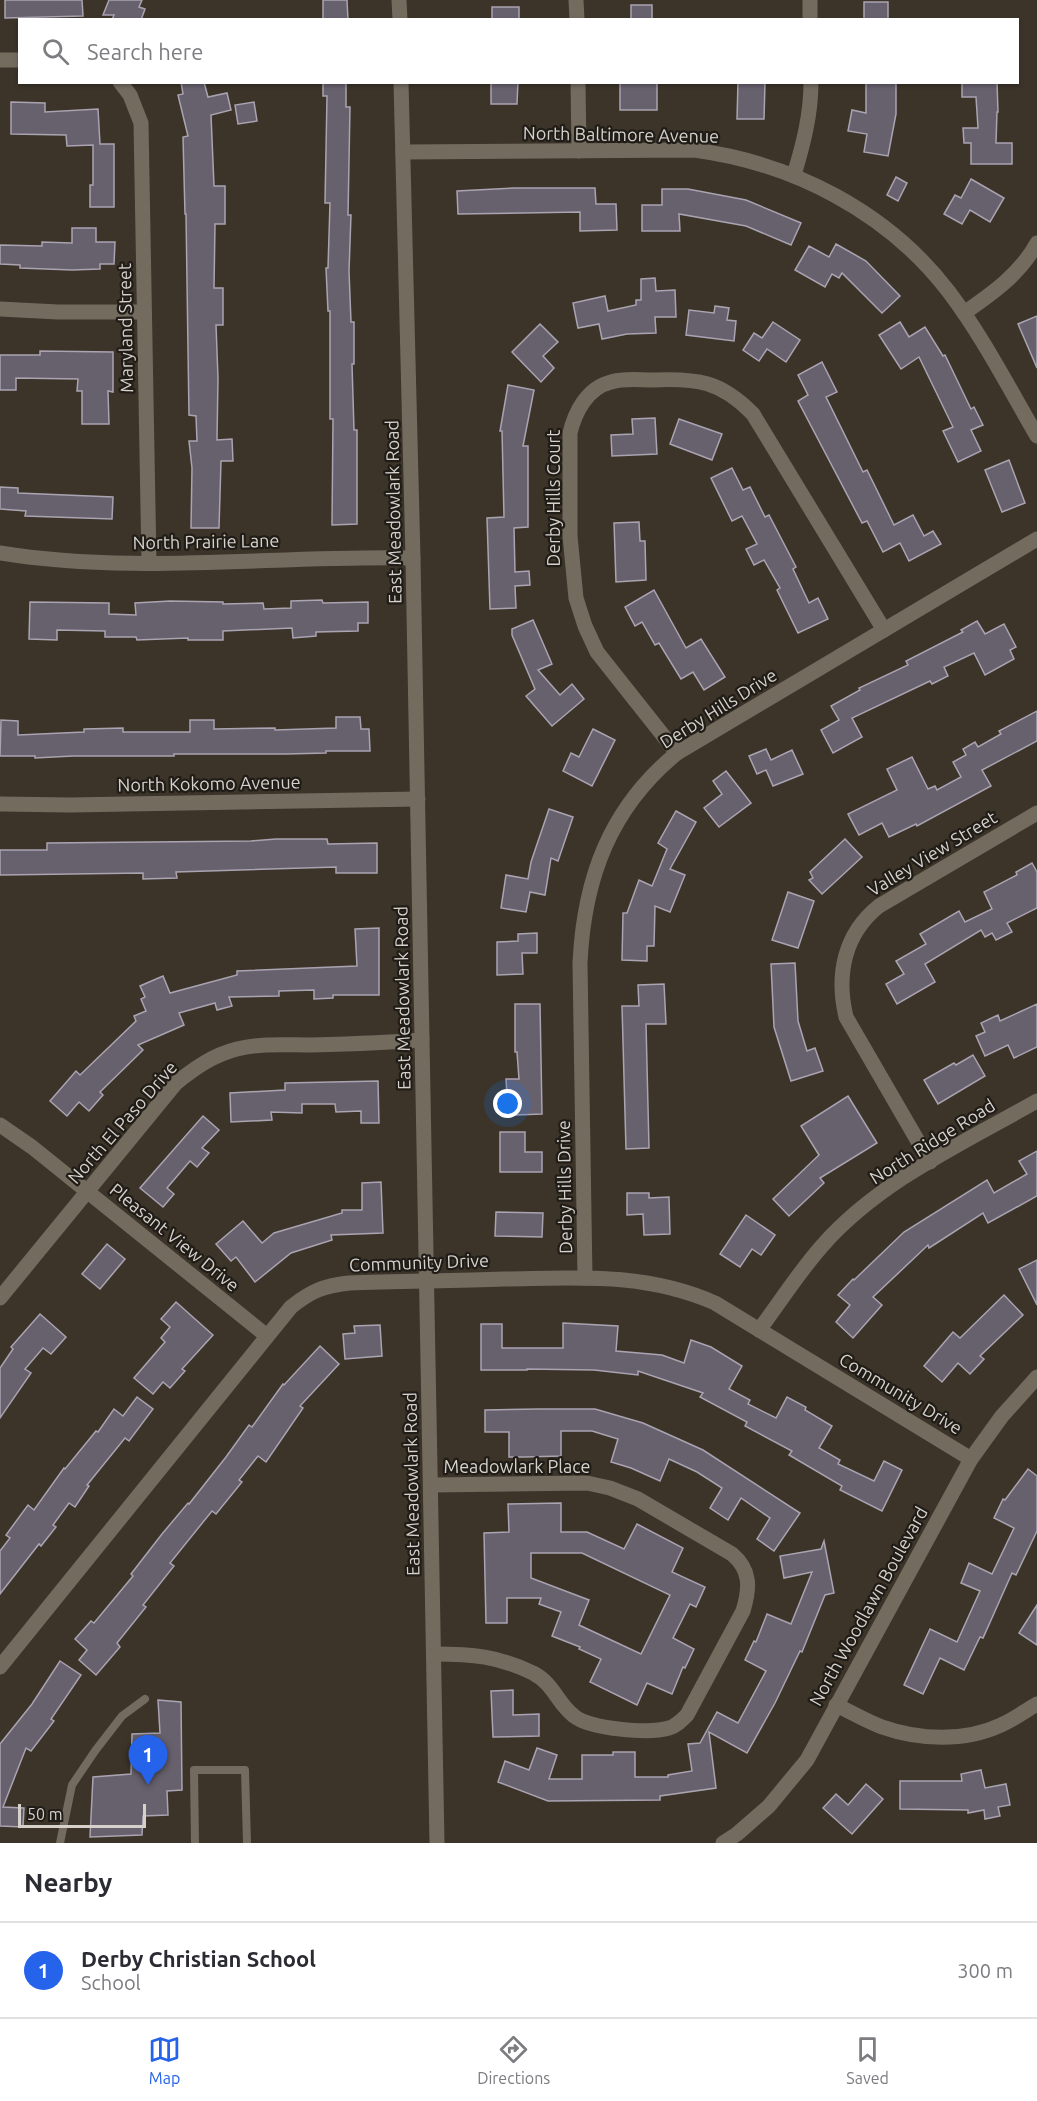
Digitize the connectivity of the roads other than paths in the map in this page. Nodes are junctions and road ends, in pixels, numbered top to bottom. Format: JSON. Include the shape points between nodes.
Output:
{"nodes":[{"id":1,"x":399,"y":0,"type":"edge"},
{"id":2,"x":576,"y":0,"type":"edge"},
{"id":3,"x":810,"y":0,"type":"edge"},
{"id":4,"x":400,"y":18,"type":"edge"},
{"id":5,"x":577,"y":18,"type":"edge"},
{"id":6,"x":810,"y":18,"type":"edge"},
{"id":7,"x":0,"y":60,"type":"edge"},
{"id":8,"x":18,"y":60,"type":"edge"},
{"id":9,"x":122,"y":84,"type":"edge"},
{"id":10,"x":401,"y":84,"type":"edge"},
{"id":11,"x":578,"y":84,"type":"edge"},
{"id":12,"x":811,"y":84,"type":"edge"},
{"id":13,"x":579,"y":151,"type":"junction"},
{"id":14,"x":403,"y":152,"type":"junction"},
{"id":15,"x":794,"y":175,"type":"junction"},
{"id":16,"x":1037,"y":243,"type":"edge"},
{"id":17,"x":0,"y":309,"type":"edge"},
{"id":18,"x":144,"y":312,"type":"junction"},
{"id":19,"x":964,"y":313,"type":"junction"},
{"id":20,"x":1037,"y":436,"type":"edge"},
{"id":21,"x":1037,"y":539,"type":"edge"},
{"id":22,"x":0,"y":553,"type":"edge"},
{"id":23,"x":413,"y":558,"type":"junction"},
{"id":24,"x":149,"y":563,"type":"junction"},
{"id":25,"x":884,"y":630,"type":"junction"},
{"id":26,"x":677,"y":753,"type":"junction"},
{"id":27,"x":418,"y":799,"type":"junction"},
{"id":28,"x":0,"y":804,"type":"edge"},
{"id":29,"x":1037,"y":813,"type":"edge"},
{"id":30,"x":422,"y":1040,"type":"junction"},
{"id":31,"x":1037,"y":1101,"type":"edge"},
{"id":32,"x":0,"y":1125,"type":"edge"},
{"id":33,"x":930,"y":1162,"type":"junction"},
{"id":34,"x":87,"y":1191,"type":"junction"},
{"id":35,"x":585,"y":1278,"type":"junction"},
{"id":36,"x":427,"y":1281,"type":"junction"},
{"id":37,"x":0,"y":1298,"type":"edge"},
{"id":38,"x":759,"y":1330,"type":"junction"},
{"id":39,"x":267,"y":1336,"type":"junction"},
{"id":40,"x":1037,"y":1377,"type":"edge"},
{"id":41,"x":971,"y":1459,"type":"junction"},
{"id":42,"x":431,"y":1485,"type":"junction"},
{"id":43,"x":434,"y":1653,"type":"junction"},
{"id":44,"x":0,"y":1667,"type":"edge"},
{"id":45,"x":145,"y":1699,"type":"dead end"},
{"id":46,"x":1037,"y":1704,"type":"edge"},
{"id":47,"x":836,"y":1705,"type":"junction"},
{"id":48,"x":60,"y":1843,"type":"edge"},
{"id":49,"x":195,"y":1843,"type":"edge"},
{"id":50,"x":247,"y":1843,"type":"edge"},
{"id":51,"x":437,"y":1843,"type":"edge"},
{"id":52,"x":723,"y":1843,"type":"edge"}],
"edges":[{"from":1,"to":4,"type":"street"},
{"from":2,"to":5,"type":"street"},
{"from":3,"to":6,"type":"street"},
{"from":7,"to":8,"type":"street"},
{"from":9,"to":18,"type":"street","name":"Maryland Street","via":[[141,123]]},
{"from":10,"to":14,"type":"street","name":"East Meadowlark Road"},
{"from":11,"to":13,"type":"street"},
{"from":12,"to":15,"type":"street","via":[[806,134]]},
{"from":13,"to":14,"type":"street","name":"North Baltimore Avenue"},
{"from":13,"to":15,"type":"street","name":"North Baltimore Avenue","via":[[694,150],[726,154]]},
{"from":14,"to":23,"type":"street","name":"East Meadowlark Road"},
{"from":15,"to":19,"type":"street","name":"North Baltimore Avenue","via":[[834,194],[903,242],[932,271]]},
{"from":16,"to":19,"type":"street","via":[[1016,273]]},
{"from":17,"to":18,"type":"street"},
{"from":18,"to":24,"type":"street","name":"Maryland Street"},
{"from":19,"to":20,"type":"street","name":"North Baltimore Avenue"},
{"from":21,"to":25,"type":"street","name":"Derby Hills Drive"},
{"from":22,"to":24,"type":"street","name":"North Prairie Lane"},
{"from":23,"to":24,"type":"street","name":"North Prairie Lane"},
{"from":23,"to":27,"type":"street","name":"East Meadowlark Road"},
{"from":25,"to":26,"type":"street","name":"Derby Hills Drive"},
{"from":25,"to":26,"type":"street","name":"Derby Hills Court","via":[[753,414],[740,400],[717,386],[691,379],[624,380],[600,386],[580,406],[570,434],[570,536],[576,598],[597,652]]},
{"from":26,"to":35,"type":"street","name":"Derby Hills Drive","via":[[637,792],[618,819],[587,901],[580,963]]},
{"from":27,"to":28,"type":"street","name":"North Kokomo Avenue"},
{"from":27,"to":30,"type":"street","name":"East Meadowlark Road"},
{"from":29,"to":33,"type":"street","name":"Valley View Street","via":[[879,906],[857,928],[849,944],[841,982],[846,1017]]},
{"from":30,"to":34,"type":"street","name":"North El Paso Drive","via":[[258,1046],[214,1056],[176,1083]]},
{"from":30,"to":36,"type":"street","name":"East Meadowlark Road"},
{"from":31,"to":33,"type":"street","name":"North Ridge Road"},
{"from":32,"to":34,"type":"street","name":"Pleasant View Drive"},
{"from":33,"to":38,"type":"street","name":"North Ridge Road","via":[[890,1187],[822,1246]]},
{"from":34,"to":37,"type":"street","name":"North El Paso Drive"},
{"from":34,"to":39,"type":"street","name":"Pleasant View Drive"},
{"from":35,"to":36,"type":"street","name":"Community Drive"},
{"from":35,"to":38,"type":"street","name":"Community Drive","via":[[642,1281],[679,1289],[715,1303]]},
{"from":36,"to":39,"type":"street","name":"Community Drive","via":[[324,1286],[291,1307]]},
{"from":36,"to":42,"type":"street","name":"East Meadowlark Road"},
{"from":38,"to":41,"type":"street","name":"Community Drive"},
{"from":39,"to":44,"type":"street","name":"Community Drive"},
{"from":40,"to":41,"type":"street","name":"North Woodlawn Boulevard"},
{"from":41,"to":47,"type":"street","name":"North Woodlawn Boulevard"},
{"from":42,"to":43,"type":"street","name":"East Meadowlark Road"},
{"from":42,"to":43,"type":"street","name":"Meadowlark Place","via":[[587,1483],[610,1488],[638,1498],[732,1554],[746,1570],[748,1581],[742,1611],[687,1715],[670,1728],[596,1727],[573,1716],[554,1689],[532,1673],[490,1657]]},
{"from":43,"to":51,"type":"street","name":"East Meadowlark Road"},
{"from":45,"to":48,"type":"lane","via":[[122,1716],[72,1785]]},
{"from":46,"to":47,"type":"street","via":[[993,1728],[944,1737],[896,1732]]},
{"from":47,"to":52,"type":"street","name":"North Woodlawn Boulevard","via":[[794,1779],[769,1806]]},
{"from":49,"to":50,"type":"lane","via":[[194,1770],[245,1770]]}]}
